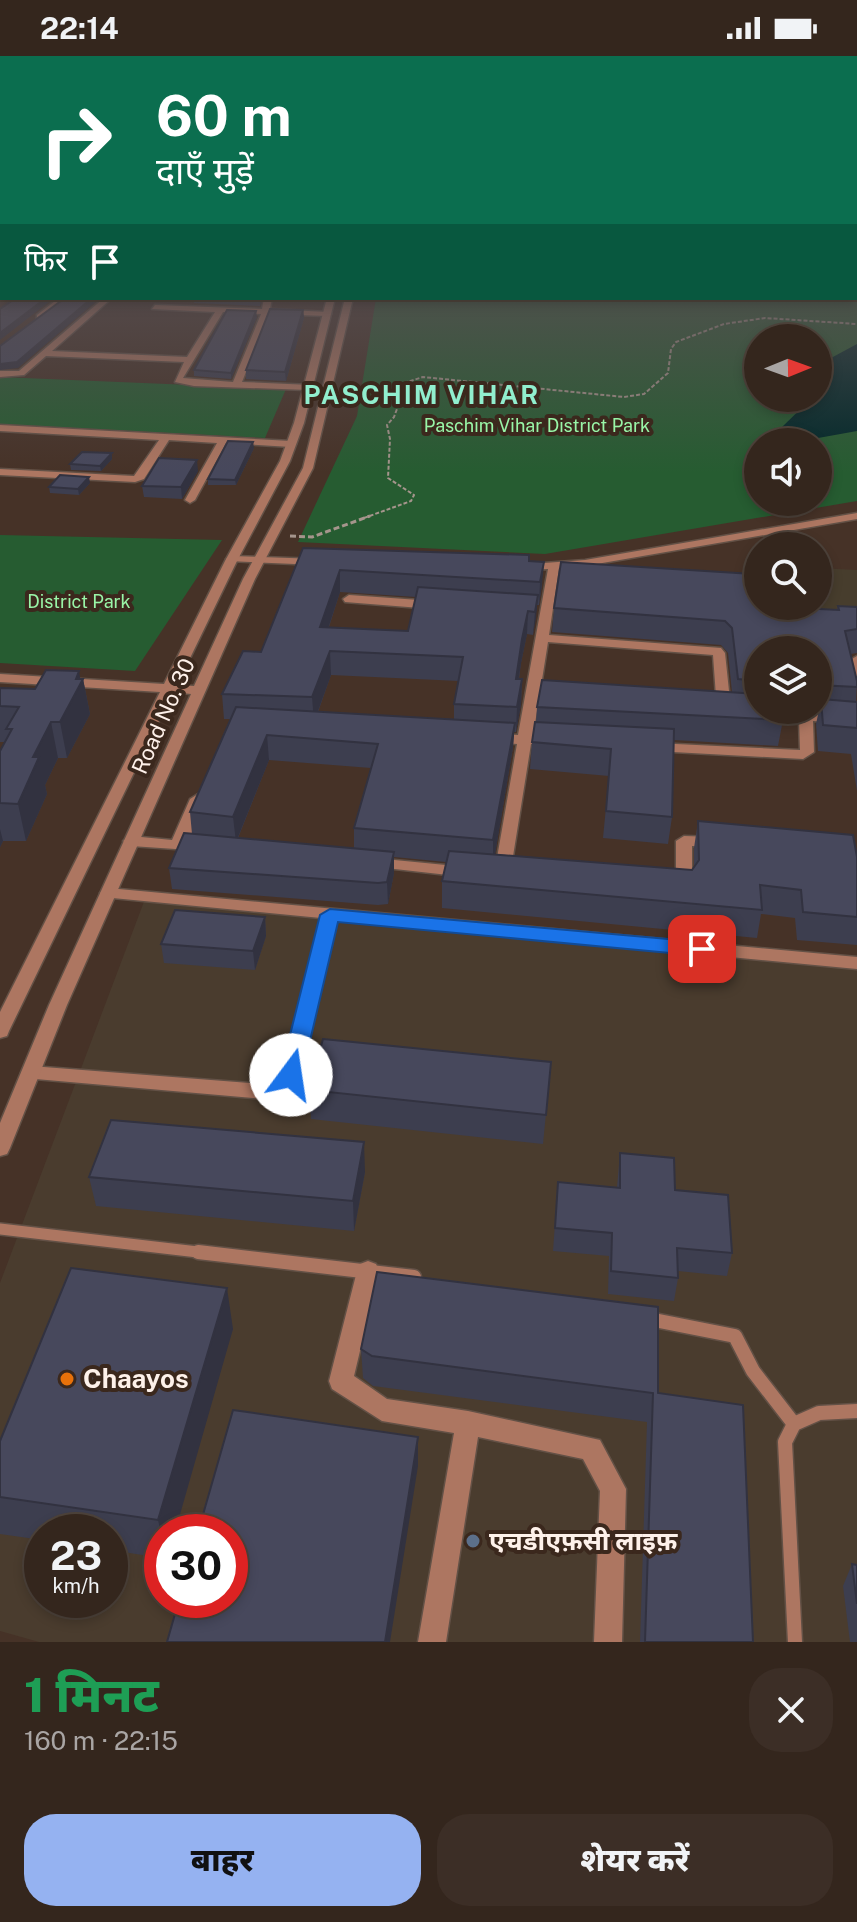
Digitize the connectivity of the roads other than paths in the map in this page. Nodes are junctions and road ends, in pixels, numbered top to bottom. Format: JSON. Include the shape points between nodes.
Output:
{"nodes":[{"id":1,"x":77,"y":325,"type":"edge"},
{"id":2,"x":211,"y":325,"type":"edge"},
{"id":3,"x":260,"y":325,"type":"edge"},
{"id":4,"x":324,"y":325,"type":"edge"},
{"id":5,"x":342,"y":325,"type":"edge"},
{"id":6,"x":45,"y":353,"type":"junction"},
{"id":7,"x":189,"y":360,"type":"junction"},
{"id":8,"x":0,"y":374,"type":"edge"},
{"id":9,"x":236,"y":385,"type":"junction"},
{"id":10,"x":308,"y":387,"type":"junction"},
{"id":11,"x":0,"y":428,"type":"edge"},
{"id":12,"x":166,"y":437,"type":"junction"},
{"id":13,"x":223,"y":440,"type":"junction"},
{"id":14,"x":291,"y":444,"type":"junction"},
{"id":15,"x":0,"y":472,"type":"edge"},
{"id":16,"x":190,"y":500,"type":"dead end"},
{"id":17,"x":857,"y":516,"type":"edge"},
{"id":18,"x":232,"y":559,"type":"junction"},
{"id":19,"x":259,"y":560,"type":"junction"},
{"id":20,"x":334,"y":563,"type":"edge"},
{"id":21,"x":554,"y":566,"type":"junction"},
{"id":22,"x":509,"y":568,"type":"edge"},
{"id":23,"x":349,"y":599,"type":"dead end"},
{"id":24,"x":440,"y":605,"type":"edge"},
{"id":25,"x":542,"y":638,"type":"junction"},
{"id":26,"x":857,"y":660,"type":"edge"},
{"id":27,"x":857,"y":673,"type":"edge"},
{"id":28,"x":0,"y":678,"type":"edge"},
{"id":29,"x":169,"y":687,"type":"junction"},
{"id":30,"x":199,"y":690,"type":"junction"},
{"id":31,"x":744,"y":712,"type":"edge"},
{"id":32,"x":832,"y":718,"type":"edge"},
{"id":33,"x":857,"y":720,"type":"edge"},
{"id":34,"x":806,"y":724,"type":"edge"},
{"id":35,"x":478,"y":737,"type":"edge"},
{"id":36,"x":525,"y":740,"type":"junction"},
{"id":37,"x":571,"y":742,"type":"edge"},
{"id":38,"x":631,"y":746,"type":"edge"},
{"id":39,"x":202,"y":788,"type":"edge"},
{"id":40,"x":131,"y":841,"type":"junction"},
{"id":41,"x":736,"y":843,"type":"edge"},
{"id":42,"x":178,"y":846,"type":"junction"},
{"id":43,"x":209,"y":848,"type":"edge"},
{"id":44,"x":363,"y":862,"type":"edge"},
{"id":45,"x":674,"y":890,"type":"edge"},
{"id":46,"x":108,"y":893,"type":"junction"},
{"id":47,"x":330,"y":915,"type":"junction"},
{"id":48,"x":857,"y":963,"type":"edge"},
{"id":49,"x":0,"y":1031,"type":"edge"},
{"id":50,"x":31,"y":1073,"type":"junction"},
{"id":51,"x":0,"y":1148,"type":"edge"},
{"id":52,"x":0,"y":1229,"type":"edge"},
{"id":53,"x":368,"y":1271,"type":"junction"},
{"id":54,"x":436,"y":1281,"type":"edge"},
{"id":55,"x":638,"y":1317,"type":"edge"},
{"id":56,"x":857,"y":1411,"type":"edge"},
{"id":57,"x":468,"y":1423,"type":"junction"},
{"id":58,"x":794,"y":1424,"type":"junction"},
{"id":59,"x":432,"y":1642,"type":"edge"},
{"id":60,"x":608,"y":1642,"type":"edge"},
{"id":61,"x":795,"y":1642,"type":"edge"}],
"edges":[{"from":1,"to":6,"type":"street"},
{"from":2,"to":7,"type":"street"},
{"from":3,"to":9,"type":"street"},
{"from":4,"to":10,"type":"street","name":"Road No. 30"},
{"from":5,"to":19,"type":"street","name":"Road No. 30","via":[[308,468]]},
{"from":6,"to":7,"type":"street"},
{"from":6,"to":8,"type":"street","via":[[21,373]]},
{"from":7,"to":9,"type":"street","via":[[178,377],[182,382]]},
{"from":9,"to":10,"type":"street"},
{"from":10,"to":14,"type":"street","name":"Road No. 30"},
{"from":11,"to":12,"type":"street"},
{"from":12,"to":13,"type":"street"},
{"from":12,"to":15,"type":"street","via":[[135,479]]},
{"from":13,"to":14,"type":"street"},
{"from":13,"to":16,"type":"street"},
{"from":14,"to":18,"type":"street","name":"Road No. 30"},
{"from":17,"to":21,"type":"street"},
{"from":18,"to":19,"type":"street"},
{"from":18,"to":29,"type":"street","name":"Road No. 30"},
{"from":19,"to":20,"type":"street"},
{"from":19,"to":30,"type":"street","name":"Road No. 30"},
{"from":21,"to":22,"type":"street"},
{"from":21,"to":25,"type":"street","via":[[539,611]]},
{"from":23,"to":24,"type":"street"},
{"from":25,"to":31,"type":"street","via":[[716,651],[731,711]]},
{"from":25,"to":36,"type":"street","via":[[539,697]]},
{"from":26,"to":27,"type":"street"},
{"from":28,"to":29,"type":"street"},
{"from":29,"to":30,"type":"street"},
{"from":29,"to":49,"type":"street","name":"Road No. 30"},
{"from":30,"to":40,"type":"street","name":"Road No. 30"},
{"from":32,"to":33,"type":"street"},
{"from":34,"to":38,"type":"street","via":[[803,755]]},
{"from":35,"to":36,"type":"street"},
{"from":36,"to":37,"type":"street"},
{"from":36,"to":44,"type":"street","via":[[510,876]]},
{"from":39,"to":42,"type":"street"},
{"from":40,"to":42,"type":"street"},
{"from":40,"to":46,"type":"street","name":"Road No. 30"},
{"from":41,"to":45,"type":"street","via":[[684,841],[684,888]]},
{"from":42,"to":43,"type":"street"},
{"from":46,"to":47,"type":"street"},
{"from":46,"to":50,"type":"street","name":"Road No. 30"},
{"from":47,"to":48,"type":"street"},
{"from":47,"to":50,"type":"street","via":[[291,1075],[266,1092]]},
{"from":50,"to":51,"type":"street","name":"Road No. 30"},
{"from":52,"to":53,"type":"lane"},
{"from":53,"to":54,"type":"lane"},
{"from":53,"to":57,"type":"street","via":[[341,1381],[382,1410]]},
{"from":55,"to":58,"type":"lane","via":[[735,1336],[753,1371]]},
{"from":56,"to":58,"type":"lane","via":[[819,1413]]},
{"from":57,"to":59,"type":"street"},
{"from":57,"to":60,"type":"street","via":[[591,1449],[613,1489]]},
{"from":58,"to":61,"type":"lane","via":[[785,1442]]}]}
